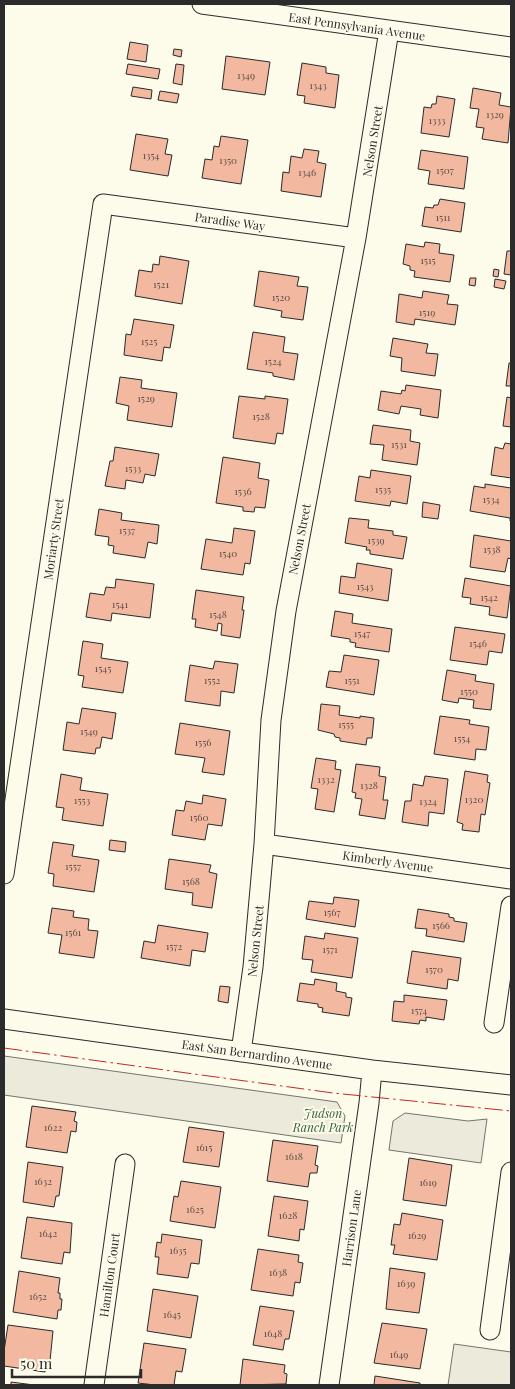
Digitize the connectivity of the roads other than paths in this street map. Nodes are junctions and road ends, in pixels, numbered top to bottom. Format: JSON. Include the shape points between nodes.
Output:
{"nodes":[{"id":1,"x":202,"y":4,"type":"edge"},
{"id":2,"x":389,"y":30,"type":"junction"},
{"id":3,"x":511,"y":47,"type":"edge"},
{"id":4,"x":103,"y":204,"type":"joint"},
{"id":5,"x":356,"y":238,"type":"junction"},
{"id":6,"x":264,"y":844,"type":"junction"},
{"id":7,"x":4,"y":874,"type":"edge"},
{"id":8,"x":511,"y":879,"type":"edge"},
{"id":9,"x":511,"y":906,"type":"edge"},
{"id":10,"x":4,"y":1019,"type":"edge"},
{"id":11,"x":494,"y":1023,"type":"dead end"},
{"id":12,"x":242,"y":1052,"type":"junction"},
{"id":13,"x":372,"y":1070,"type":"junction"},
{"id":14,"x":511,"y":1085,"type":"edge"},
{"id":15,"x":125,"y":1164,"type":"dead end"},
{"id":16,"x":511,"y":1172,"type":"edge"},
{"id":17,"x":490,"y":1330,"type":"dead end"},
{"id":18,"x":94,"y":1385,"type":"edge"},
{"id":19,"x":329,"y":1385,"type":"edge"}],
"edges":[{"from":1,"to":2,"type":"street","name":"East Pennsylvania Avenue"},
{"from":2,"to":3,"type":"street","name":"East Pennsylvania Avenue"},
{"from":2,"to":5,"type":"street","name":"Nelson Street"},
{"from":4,"to":5,"type":"street","name":"Paradise Way"},
{"from":4,"to":7,"type":"street","name":"Moriarty Street"},
{"from":5,"to":6,"type":"street","name":"Nelson Street","via":[[286,611],[271,720]]},
{"from":6,"to":8,"type":"street","name":"Kimberly Avenue"},
{"from":6,"to":12,"type":"street","name":"Nelson Street"},
{"from":9,"to":11,"type":"street"},
{"from":10,"to":12,"type":"street","name":"East San Bernardino Avenue"},
{"from":12,"to":13,"type":"street","name":"East San Bernardino Avenue"},
{"from":13,"to":14,"type":"street","name":"East San Bernardino Avenue"},
{"from":13,"to":19,"type":"street","name":"Harrison Lane"},
{"from":15,"to":18,"type":"street","name":"Hamilton Court"},
{"from":16,"to":17,"type":"street"}]}
